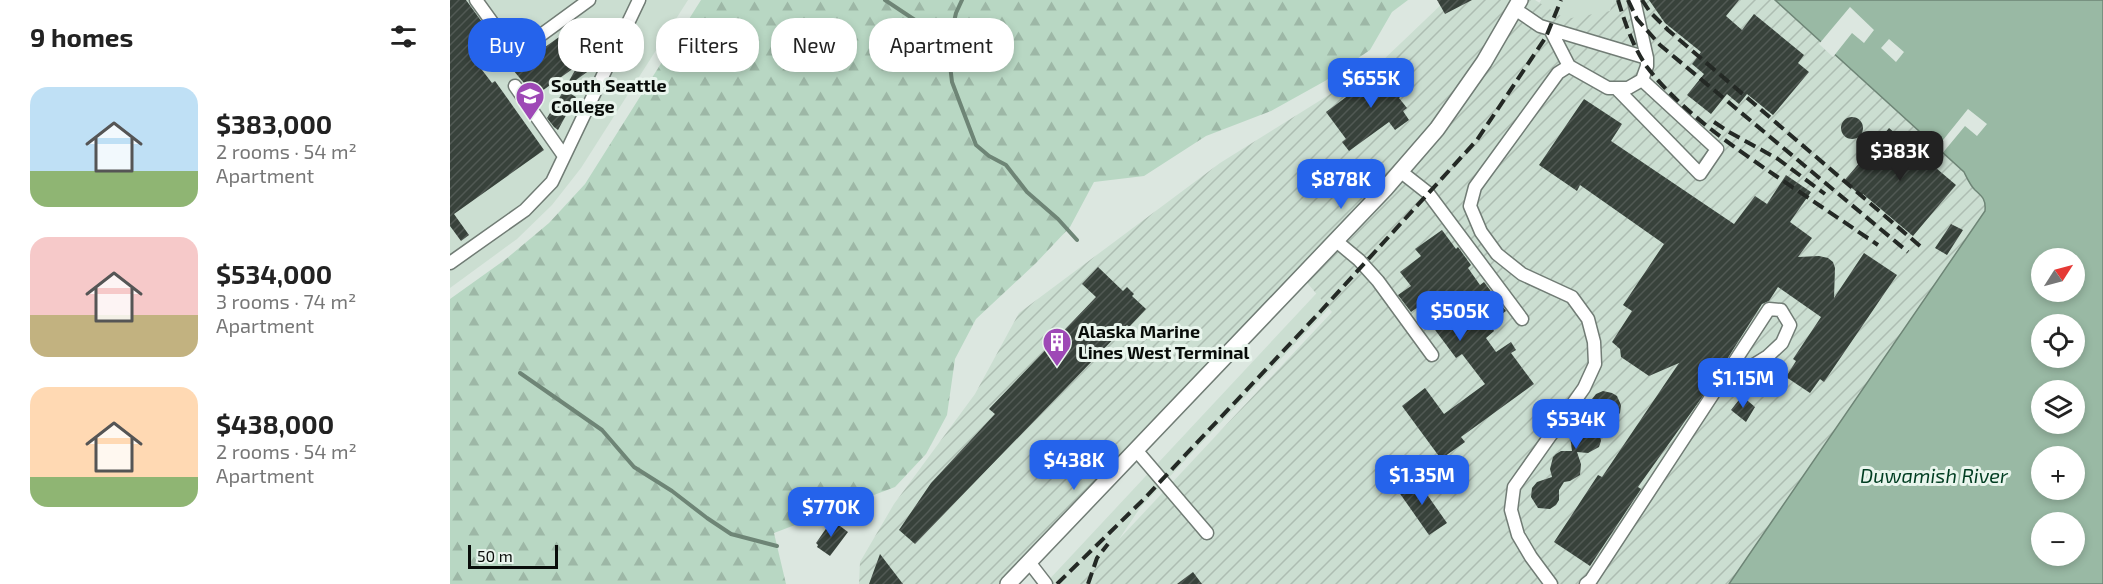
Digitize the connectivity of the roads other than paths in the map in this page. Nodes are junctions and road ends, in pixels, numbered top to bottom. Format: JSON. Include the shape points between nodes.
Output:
{"nodes":[{"id":1,"x":476,"y":0,"type":"edge"},
{"id":2,"x":589,"y":0,"type":"edge"},
{"id":3,"x":639,"y":0,"type":"edge"},
{"id":4,"x":1635,"y":0,"type":"edge"},
{"id":5,"x":1517,"y":5,"type":"edge"},
{"id":6,"x":1550,"y":29,"type":"junction"},
{"id":7,"x":1647,"y":58,"type":"junction"},
{"id":8,"x":1569,"y":66,"type":"junction"},
{"id":9,"x":1642,"y":80,"type":"junction"},
{"id":10,"x":515,"y":86,"type":"dead end"},
{"id":11,"x":1616,"y":88,"type":"junction"},
{"id":12,"x":564,"y":156,"type":"junction"},
{"id":13,"x":1400,"y":171,"type":"junction"},
{"id":14,"x":1335,"y":240,"type":"junction"},
{"id":15,"x":452,"y":257,"type":"edge"},
{"id":16,"x":1522,"y":319,"type":"dead end"},
{"id":17,"x":1432,"y":356,"type":"dead end"},
{"id":18,"x":1715,"y":391,"type":"junction"},
{"id":19,"x":1136,"y":450,"type":"junction"},
{"id":20,"x":1207,"y":533,"type":"dead end"},
{"id":21,"x":1029,"y":562,"type":"junction"},
{"id":22,"x":1008,"y":584,"type":"edge"},
{"id":23,"x":1046,"y":584,"type":"edge"},
{"id":24,"x":1551,"y":584,"type":"edge"},
{"id":25,"x":1586,"y":584,"type":"edge"}],
"edges":[{"from":1,"to":2,"type":"lane","via":[[515,54]]},
{"from":3,"to":12,"type":"lane"},
{"from":4,"to":7,"type":"lane"},
{"from":5,"to":6,"type":"lane","via":[[1540,26]]},
{"from":5,"to":13,"type":"main road","via":[[1484,62],[1437,129]]},
{"from":6,"to":7,"type":"lane"},
{"from":6,"to":8,"type":"lane"},
{"from":7,"to":9,"type":"lane"},
{"from":8,"to":11,"type":"lane","via":[[1608,88]]},
{"from":8,"to":24,"type":"lane","via":[[1558,73],[1475,187],[1470,206],[1481,232],[1497,254],[1522,274],[1572,297],[1588,319],[1594,342],[1595,364],[1584,388],[1514,487],[1511,510],[1518,535]]},
{"from":9,"to":11,"type":"lane","via":[[1628,88]]},
{"from":9,"to":11,"type":"lane","via":[[1717,149],[1700,174]]},
{"from":10,"to":12,"type":"lane"},
{"from":12,"to":15,"type":"lane","via":[[552,182],[525,210]]},
{"from":13,"to":14,"type":"main road"},
{"from":13,"to":16,"type":"lane","via":[[1433,200]]},
{"from":14,"to":17,"type":"lane","via":[[1378,281]]},
{"from":14,"to":19,"type":"main road"},
{"from":18,"to":18,"type":"lane","via":[[1769,309],[1781,310],[1790,325],[1782,343]]},
{"from":18,"to":25,"type":"lane"},
{"from":19,"to":20,"type":"lane"},
{"from":19,"to":21,"type":"main road"},
{"from":21,"to":22,"type":"main road"},
{"from":21,"to":23,"type":"lane"}]}
